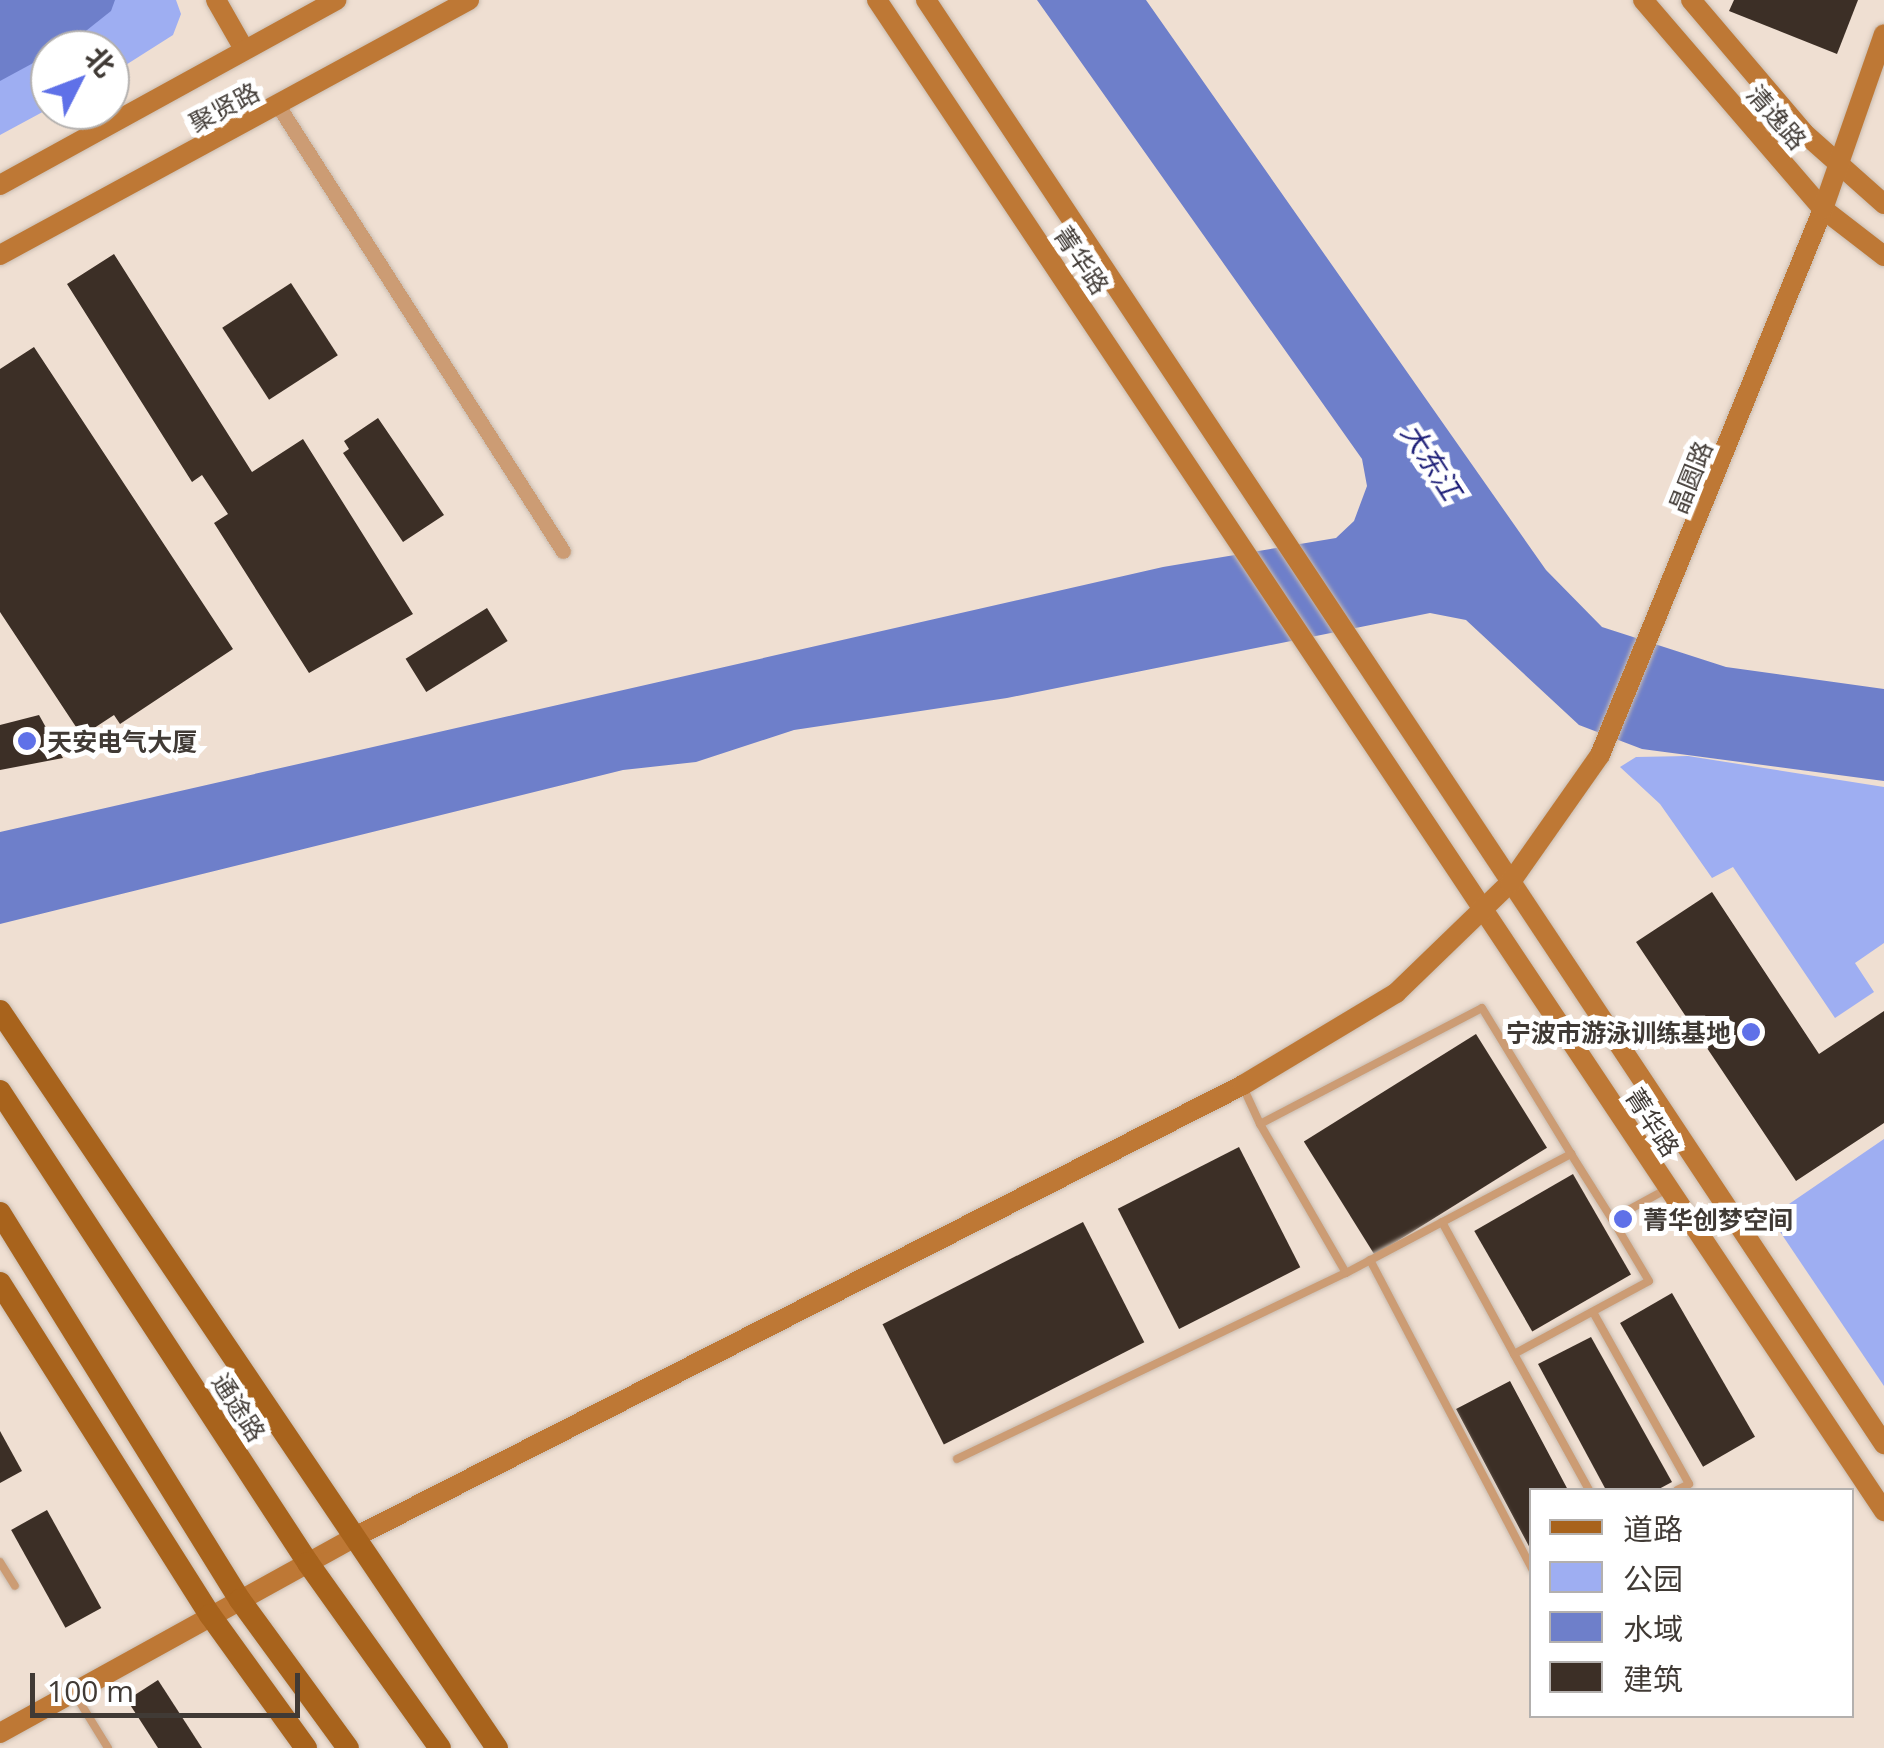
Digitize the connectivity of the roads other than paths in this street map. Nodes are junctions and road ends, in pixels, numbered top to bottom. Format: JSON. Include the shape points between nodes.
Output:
{"nodes":[{"id":1,"x":216,"y":0,"type":"edge"},
{"id":2,"x":337,"y":0,"type":"edge"},
{"id":3,"x":470,"y":0,"type":"edge"},
{"id":4,"x":877,"y":0,"type":"edge"},
{"id":5,"x":926,"y":0,"type":"edge"},
{"id":6,"x":1644,"y":0,"type":"edge"},
{"id":7,"x":1692,"y":0,"type":"edge"},
{"id":8,"x":1884,"y":34,"type":"edge"},
{"id":9,"x":244,"y":49,"type":"junction"},
{"id":10,"x":279,"y":107,"type":"junction"},
{"id":11,"x":1834,"y":162,"type":"junction"},
{"id":12,"x":0,"y":185,"type":"edge"},
{"id":13,"x":1884,"y":204,"type":"edge"},
{"id":14,"x":1823,"y":210,"type":"junction"},
{"id":15,"x":0,"y":255,"type":"edge"},
{"id":16,"x":1884,"y":256,"type":"edge"},
{"id":17,"x":564,"y":550,"type":"dead end"},
{"id":18,"x":1510,"y":883,"type":"junction"},
{"id":19,"x":1483,"y":908,"type":"junction"},
{"id":20,"x":0,"y":1012,"type":"edge"},
{"id":21,"x":1243,"y":1085,"type":"junction"},
{"id":22,"x":0,"y":1090,"type":"edge"},
{"id":23,"x":1260,"y":1124,"type":"junction"},
{"id":24,"x":1572,"y":1154,"type":"junction"},
{"id":25,"x":1666,"y":1189,"type":"junction"},
{"id":26,"x":0,"y":1213,"type":"edge"},
{"id":27,"x":1612,"y":1219,"type":"junction"},
{"id":28,"x":1442,"y":1222,"type":"junction"},
{"id":29,"x":1370,"y":1260,"type":"junction"},
{"id":30,"x":1346,"y":1272,"type":"junction"},
{"id":31,"x":0,"y":1283,"type":"edge"},
{"id":32,"x":1593,"y":1312,"type":"junction"},
{"id":33,"x":1514,"y":1354,"type":"junction"},
{"id":34,"x":1884,"y":1444,"type":"edge"},
{"id":35,"x":958,"y":1459,"type":"dead end"},
{"id":36,"x":1588,"y":1488,"type":"edge"},
{"id":37,"x":1681,"y":1488,"type":"edge"},
{"id":38,"x":1884,"y":1511,"type":"edge"},
{"id":39,"x":355,"y":1538,"type":"junction"},
{"id":40,"x":0,"y":1562,"type":"edge"},
{"id":41,"x":308,"y":1563,"type":"junction"},
{"id":42,"x":1529,"y":1564,"type":"edge"},
{"id":43,"x":15,"y":1586,"type":"dead end"},
{"id":44,"x":240,"y":1600,"type":"junction"},
{"id":45,"x":210,"y":1615,"type":"junction"},
{"id":46,"x":73,"y":1692,"type":"junction"},
{"id":47,"x":0,"y":1733,"type":"edge"},
{"id":48,"x":108,"y":1748,"type":"edge"},
{"id":49,"x":306,"y":1748,"type":"edge"},
{"id":50,"x":348,"y":1748,"type":"edge"},
{"id":51,"x":440,"y":1748,"type":"edge"},
{"id":52,"x":498,"y":1748,"type":"edge"}],
"edges":[{"from":1,"to":9,"type":"street"},
{"from":2,"to":9,"type":"street","name":"聚贤路"},
{"from":3,"to":10,"type":"street","name":"聚贤路"},
{"from":4,"to":19,"type":"street","name":"菁华路"},
{"from":5,"to":18,"type":"street","name":"菁华路"},
{"from":6,"to":14,"type":"street","name":"清逸路"},
{"from":7,"to":11,"type":"street","name":"清逸路"},
{"from":8,"to":11,"type":"street","name":"晶圆路"},
{"from":9,"to":12,"type":"street","name":"聚贤路"},
{"from":10,"to":15,"type":"street","name":"聚贤路"},
{"from":10,"to":17,"type":"street"},
{"from":11,"to":13,"type":"street","name":"清逸路"},
{"from":11,"to":14,"type":"street","name":"晶圆路"},
{"from":14,"to":16,"type":"street","name":"清逸路"},
{"from":14,"to":18,"type":"street","name":"晶圆路","via":[[1600,755]]},
{"from":18,"to":19,"type":"street","name":"晶圆路"},
{"from":18,"to":34,"type":"street","name":"菁华路"},
{"from":19,"to":21,"type":"street","name":"晶圆路","via":[[1396,993]]},
{"from":19,"to":25,"type":"street","name":"菁华路"},
{"from":20,"to":39,"type":"main road"},
{"from":21,"to":23,"type":"lane"},
{"from":21,"to":39,"type":"street","name":"晶圆路"},
{"from":22,"to":41,"type":"main road","name":"通途路"},
{"from":23,"to":24,"type":"lane","via":[[1482,1008]]},
{"from":23,"to":30,"type":"lane"},
{"from":24,"to":27,"type":"lane"},
{"from":24,"to":28,"type":"lane"},
{"from":25,"to":27,"type":"lane"},
{"from":25,"to":38,"type":"street","name":"菁华路"},
{"from":26,"to":44,"type":"main road"},
{"from":27,"to":32,"type":"lane","via":[[1649,1281]]},
{"from":28,"to":29,"type":"lane"},
{"from":28,"to":33,"type":"lane"},
{"from":29,"to":30,"type":"lane"},
{"from":29,"to":42,"type":"lane"},
{"from":30,"to":35,"type":"lane"},
{"from":31,"to":45,"type":"main road"},
{"from":32,"to":33,"type":"lane"},
{"from":32,"to":37,"type":"lane","via":[[1689,1484]]},
{"from":33,"to":36,"type":"lane"},
{"from":39,"to":41,"type":"street","name":"晶圆路"},
{"from":39,"to":52,"type":"main road"},
{"from":40,"to":43,"type":"lane"},
{"from":41,"to":44,"type":"street","name":"晶圆路"},
{"from":41,"to":51,"type":"main road","name":"通途路"},
{"from":44,"to":45,"type":"street","name":"晶圆路"},
{"from":44,"to":50,"type":"main road"},
{"from":45,"to":46,"type":"street","name":"晶圆路"},
{"from":45,"to":49,"type":"main road"},
{"from":46,"to":47,"type":"street","name":"晶圆路"},
{"from":46,"to":48,"type":"lane"}]}
